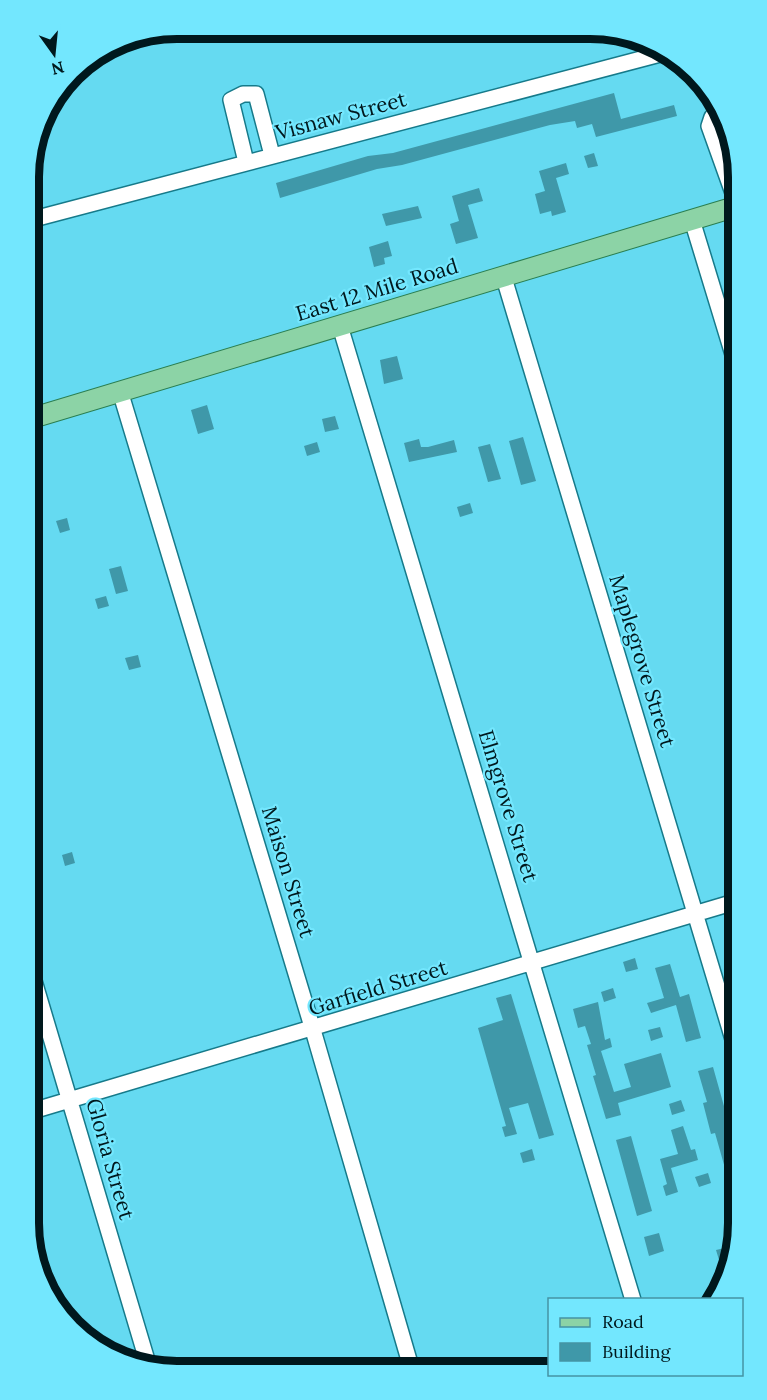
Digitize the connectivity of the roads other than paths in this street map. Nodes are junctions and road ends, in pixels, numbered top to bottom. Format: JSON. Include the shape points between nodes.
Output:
{"nodes":[{"id":1,"x":655,"y":55,"type":"edge"},
{"id":2,"x":714,"y":116,"type":"edge"},
{"id":3,"x":272,"y":155,"type":"junction"},
{"id":4,"x":246,"y":162,"type":"junction"},
{"id":5,"x":728,"y":179,"type":"edge"},
{"id":6,"x":728,"y":210,"type":"edge"},
{"id":7,"x":39,"y":218,"type":"edge"},
{"id":8,"x":692,"y":220,"type":"junction"},
{"id":9,"x":504,"y":278,"type":"junction"},
{"id":10,"x":340,"y":326,"type":"junction"},
{"id":11,"x":728,"y":338,"type":"edge"},
{"id":12,"x":120,"y":391,"type":"junction"},
{"id":13,"x":39,"y":416,"type":"edge"},
{"id":14,"x":728,"y":904,"type":"edge"},
{"id":15,"x":697,"y":913,"type":"junction"},
{"id":16,"x":533,"y":962,"type":"junction"},
{"id":17,"x":39,"y":997,"type":"edge"},
{"id":18,"x":728,"y":1021,"type":"edge"},
{"id":19,"x":313,"y":1030,"type":"junction"},
{"id":20,"x":70,"y":1100,"type":"junction"},
{"id":21,"x":39,"y":1109,"type":"edge"},
{"id":22,"x":633,"y":1298,"type":"edge"},
{"id":23,"x":146,"y":1357,"type":"edge"},
{"id":24,"x":409,"y":1361,"type":"edge"}],
"edges":[{"from":1,"to":3,"type":"street","name":"Visnaw Street"},
{"from":2,"to":5,"type":"street","via":[[709,126]]},
{"from":3,"to":4,"type":"street","name":"Visnaw Street"},
{"from":3,"to":4,"type":"street","via":[[256,94],[243,94],[231,100]]},
{"from":4,"to":7,"type":"street","name":"Visnaw Street"},
{"from":6,"to":8,"type":"main road","name":"East 12 Mile Road"},
{"from":8,"to":9,"type":"main road","name":"East 12 Mile Road"},
{"from":8,"to":11,"type":"street"},
{"from":9,"to":10,"type":"main road","name":"East 12 Mile Road"},
{"from":9,"to":15,"type":"street","name":"Maplegrove Street"},
{"from":10,"to":12,"type":"main road","name":"East 12 Mile Road"},
{"from":10,"to":16,"type":"street","name":"Elmgrove Street"},
{"from":12,"to":13,"type":"main road","name":"East 12 Mile Road"},
{"from":12,"to":19,"type":"street","name":"Maison Street"},
{"from":14,"to":15,"type":"street","name":"Garfield Street"},
{"from":15,"to":16,"type":"street","name":"Garfield Street"},
{"from":15,"to":18,"type":"street","name":"Maplegrove Street"},
{"from":16,"to":19,"type":"street","name":"Garfield Street"},
{"from":16,"to":22,"type":"street","name":"Elmgrove Street"},
{"from":17,"to":20,"type":"street","name":"Gloria Street"},
{"from":19,"to":20,"type":"street","name":"Garfield Street"},
{"from":19,"to":24,"type":"street","name":"Maison Street"},
{"from":20,"to":21,"type":"street","name":"Garfield Street"},
{"from":20,"to":23,"type":"street","name":"Gloria Street"}]}
